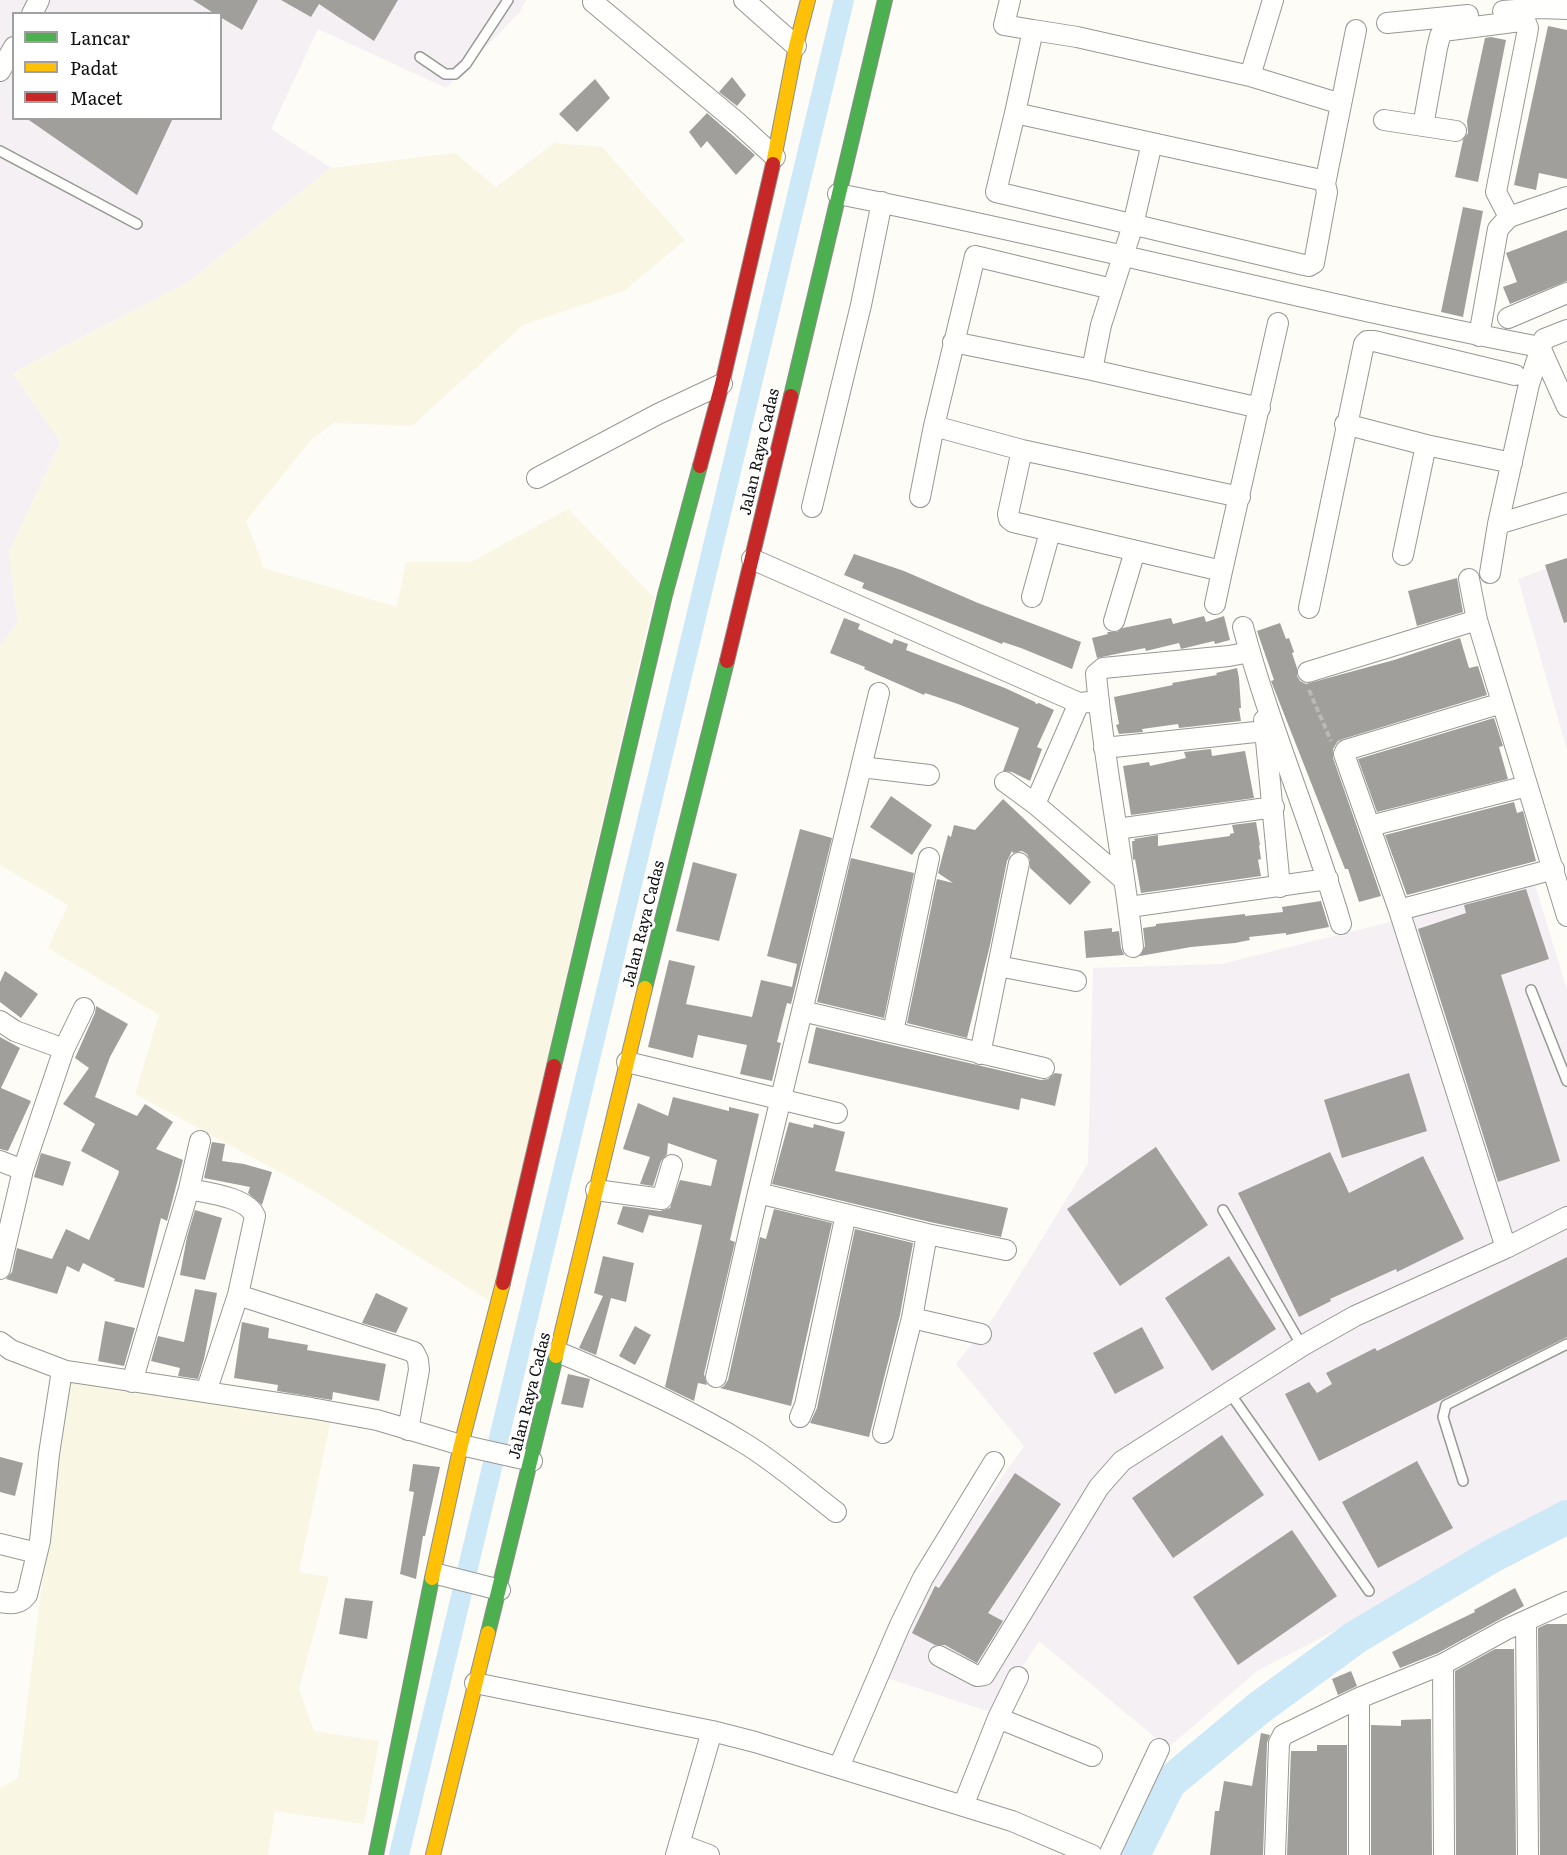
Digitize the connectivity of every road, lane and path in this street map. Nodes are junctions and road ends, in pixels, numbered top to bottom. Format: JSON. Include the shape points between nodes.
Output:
{"nodes":[{"id":1,"x":508,"y":0,"type":"edge"},
{"id":2,"x":744,"y":0,"type":"edge"},
{"id":3,"x":808,"y":0,"type":"edge"},
{"id":4,"x":885,"y":0,"type":"edge"},
{"id":5,"x":1010,"y":0,"type":"edge"},
{"id":6,"x":1272,"y":0,"type":"edge"},
{"id":7,"x":593,"y":2,"type":"dead end"},
{"id":8,"x":1539,"y":4,"type":"edge"},
{"id":9,"x":1567,"y":9,"type":"edge"},
{"id":10,"x":1387,"y":23,"type":"dead end"},
{"id":11,"x":1033,"y":30,"type":"junction"},
{"id":12,"x":1356,"y":30,"type":"dead end"},
{"id":13,"x":796,"y":46,"type":"junction"},
{"id":14,"x":12,"y":50,"type":"edge"},
{"id":15,"x":420,"y":57,"type":"dead end"},
{"id":16,"x":0,"y":71,"type":"edge"},
{"id":17,"x":1250,"y":76,"type":"junction"},
{"id":18,"x":1341,"y":104,"type":"junction"},
{"id":19,"x":1016,"y":113,"type":"junction"},
{"id":20,"x":1384,"y":120,"type":"dead end"},
{"id":21,"x":1423,"y":126,"type":"junction"},
{"id":22,"x":1456,"y":131,"type":"dead end"},
{"id":23,"x":1152,"y":142,"type":"junction"},
{"id":24,"x":0,"y":151,"type":"edge"},
{"id":25,"x":776,"y":157,"type":"junction"},
{"id":26,"x":1325,"y":184,"type":"junction"},
{"id":27,"x":838,"y":194,"type":"junction"},
{"id":28,"x":1567,"y":197,"type":"edge"},
{"id":29,"x":882,"y":202,"type":"junction"},
{"id":30,"x":1509,"y":218,"type":"junction"},
{"id":31,"x":136,"y":224,"type":"dead end"},
{"id":32,"x":1133,"y":225,"type":"junction"},
{"id":33,"x":1124,"y":258,"type":"junction"},
{"id":34,"x":1112,"y":289,"type":"junction"},
{"id":35,"x":1567,"y":293,"type":"edge"},
{"id":36,"x":1508,"y":318,"type":"dead end"},
{"id":37,"x":1278,"y":323,"type":"dead end"},
{"id":38,"x":1567,"y":330,"type":"edge"},
{"id":39,"x":1479,"y":336,"type":"junction"},
{"id":40,"x":953,"y":342,"type":"junction"},
{"id":41,"x":1540,"y":347,"type":"junction"},
{"id":42,"x":1558,"y":362,"type":"edge"},
{"id":43,"x":1092,"y":370,"type":"junction"},
{"id":44,"x":1515,"y":375,"type":"dead end"},
{"id":45,"x":722,"y":384,"type":"junction"},
{"id":46,"x":1567,"y":406,"type":"edge"},
{"id":47,"x":1260,"y":408,"type":"junction"},
{"id":48,"x":1345,"y":424,"type":"junction"},
{"id":49,"x":934,"y":426,"type":"junction"},
{"id":50,"x":1426,"y":445,"type":"junction"},
{"id":51,"x":1022,"y":450,"type":"junction"},
{"id":52,"x":1512,"y":463,"type":"junction"},
{"id":53,"x":537,"y":478,"type":"dead end"},
{"id":54,"x":920,"y":497,"type":"dead end"},
{"id":55,"x":1240,"y":497,"type":"junction"},
{"id":56,"x":1567,"y":503,"type":"edge"},
{"id":57,"x":812,"y":507,"type":"dead end"},
{"id":58,"x":1498,"y":524,"type":"junction"},
{"id":59,"x":1050,"y":532,"type":"junction"},
{"id":60,"x":1135,"y":551,"type":"junction"},
{"id":61,"x":1402,"y":555,"type":"dead end"},
{"id":62,"x":752,"y":559,"type":"junction"},
{"id":63,"x":1222,"y":571,"type":"junction"},
{"id":64,"x":1490,"y":573,"type":"dead end"},
{"id":65,"x":1469,"y":579,"type":"dead end"},
{"id":66,"x":1032,"y":597,"type":"dead end"},
{"id":67,"x":1215,"y":604,"type":"dead end"},
{"id":68,"x":1309,"y":608,"type":"dead end"},
{"id":69,"x":1477,"y":620,"type":"junction"},
{"id":70,"x":1114,"y":621,"type":"dead end"},
{"id":71,"x":1243,"y":627,"type":"dead end"},
{"id":72,"x":1250,"y":652,"type":"junction"},
{"id":73,"x":1308,"y":672,"type":"joint"},
{"id":74,"x":879,"y":693,"type":"dead end"},
{"id":75,"x":1262,"y":693,"type":"junction"},
{"id":76,"x":1089,"y":702,"type":"junction"},
{"id":77,"x":1502,"y":703,"type":"junction"},
{"id":78,"x":1265,"y":731,"type":"junction"},
{"id":79,"x":1104,"y":748,"type":"junction"},
{"id":80,"x":1345,"y":753,"type":"junction"},
{"id":81,"x":861,"y":767,"type":"junction"},
{"id":82,"x":929,"y":775,"type":"dead end"},
{"id":83,"x":1005,"y":782,"type":"dead end"},
{"id":84,"x":1527,"y":786,"type":"junction"},
{"id":85,"x":1035,"y":804,"type":"junction"},
{"id":86,"x":1274,"y":807,"type":"junction"},
{"id":87,"x":1370,"y":826,"type":"junction"},
{"id":88,"x":1118,"y":829,"type":"junction"},
{"id":89,"x":929,"y":858,"type":"dead end"},
{"id":90,"x":1019,"y":863,"type":"dead end"},
{"id":91,"x":1554,"y":869,"type":"junction"},
{"id":92,"x":1328,"y":879,"type":"junction"},
{"id":93,"x":1124,"y":880,"type":"junction"},
{"id":94,"x":1280,"y":887,"type":"junction"},
{"id":95,"x":1129,"y":907,"type":"junction"},
{"id":96,"x":1399,"y":910,"type":"junction"},
{"id":97,"x":1567,"y":916,"type":"edge"},
{"id":98,"x":1341,"y":924,"type":"dead end"},
{"id":99,"x":1133,"y":947,"type":"dead end"},
{"id":100,"x":998,"y":966,"type":"junction"},
{"id":101,"x":1076,"y":981,"type":"dead end"},
{"id":102,"x":1531,"y":990,"type":"dead end"},
{"id":103,"x":84,"y":1008,"type":"dead end"},
{"id":104,"x":802,"y":1011,"type":"junction"},
{"id":105,"x":0,"y":1021,"type":"edge"},
{"id":106,"x":893,"y":1032,"type":"junction"},
{"id":107,"x":64,"y":1049,"type":"junction"},
{"id":108,"x":980,"y":1054,"type":"junction"},
{"id":109,"x":627,"y":1062,"type":"junction"},
{"id":110,"x":1044,"y":1068,"type":"dead end"},
{"id":111,"x":1567,"y":1081,"type":"edge"},
{"id":112,"x":781,"y":1100,"type":"junction"},
{"id":113,"x":837,"y":1113,"type":"dead end"},
{"id":114,"x":200,"y":1141,"type":"dead end"},
{"id":115,"x":0,"y":1161,"type":"edge"},
{"id":116,"x":672,"y":1165,"type":"dead end"},
{"id":117,"x":22,"y":1170,"type":"junction"},
{"id":118,"x":189,"y":1189,"type":"junction"},
{"id":119,"x":596,"y":1190,"type":"junction"},
{"id":120,"x":758,"y":1193,"type":"junction"},
{"id":121,"x":1223,"y":1210,"type":"dead end"},
{"id":122,"x":846,"y":1214,"type":"junction"},
{"id":123,"x":1567,"y":1217,"type":"edge"},
{"id":124,"x":927,"y":1234,"type":"junction"},
{"id":125,"x":1506,"y":1248,"type":"junction"},
{"id":126,"x":1006,"y":1250,"type":"dead end"},
{"id":127,"x":0,"y":1269,"type":"edge"},
{"id":128,"x":238,"y":1295,"type":"junction"},
{"id":129,"x":912,"y":1318,"type":"junction"},
{"id":130,"x":981,"y":1334,"type":"dead end"},
{"id":131,"x":0,"y":1342,"type":"edge"},
{"id":132,"x":1567,"y":1344,"type":"edge"},
{"id":133,"x":1302,"y":1346,"type":"junction"},
{"id":134,"x":558,"y":1352,"type":"junction"},
{"id":135,"x":62,"y":1370,"type":"junction"},
{"id":136,"x":716,"y":1377,"type":"dead end"},
{"id":137,"x":132,"y":1382,"type":"junction"},
{"id":138,"x":206,"y":1392,"type":"junction"},
{"id":139,"x":1229,"y":1392,"type":"junction"},
{"id":140,"x":800,"y":1417,"type":"dead end"},
{"id":141,"x":408,"y":1430,"type":"junction"},
{"id":142,"x":883,"y":1433,"type":"dead end"},
{"id":143,"x":464,"y":1445,"type":"junction"},
{"id":144,"x":529,"y":1460,"type":"junction"},
{"id":145,"x":994,"y":1462,"type":"dead end"},
{"id":146,"x":1463,"y":1481,"type":"dead end"},
{"id":147,"x":836,"y":1512,"type":"dead end"},
{"id":148,"x":0,"y":1544,"type":"edge"},
{"id":149,"x":37,"y":1553,"type":"junction"},
{"id":150,"x":435,"y":1574,"type":"junction"},
{"id":151,"x":496,"y":1589,"type":"junction"},
{"id":152,"x":1369,"y":1591,"type":"dead end"},
{"id":153,"x":0,"y":1602,"type":"edge"},
{"id":154,"x":1567,"y":1602,"type":"edge"},
{"id":155,"x":1526,"y":1621,"type":"junction"},
{"id":156,"x":939,"y":1656,"type":"dead end"},
{"id":157,"x":1443,"y":1664,"type":"junction"},
{"id":158,"x":1018,"y":1677,"type":"dead end"},
{"id":159,"x":475,"y":1683,"type":"junction"},
{"id":160,"x":1359,"y":1698,"type":"junction"},
{"id":161,"x":998,"y":1718,"type":"junction"},
{"id":162,"x":712,"y":1731,"type":"junction"},
{"id":163,"x":1159,"y":1749,"type":"dead end"},
{"id":164,"x":1092,"y":1756,"type":"dead end"},
{"id":165,"x":839,"y":1767,"type":"junction"},
{"id":166,"x":963,"y":1806,"type":"junction"},
{"id":167,"x":678,"y":1850,"type":"edge"},
{"id":168,"x":376,"y":1855,"type":"edge"},
{"id":169,"x":433,"y":1855,"type":"edge"},
{"id":170,"x":709,"y":1855,"type":"edge"},
{"id":171,"x":1092,"y":1855,"type":"edge"},
{"id":172,"x":1109,"y":1855,"type":"edge"},
{"id":173,"x":1275,"y":1855,"type":"edge"},
{"id":174,"x":1359,"y":1855,"type":"edge"},
{"id":175,"x":1444,"y":1855,"type":"edge"},
{"id":176,"x":1528,"y":1855,"type":"edge"}],
"edges":[{"from":1,"to":15,"type":"lane","via":[[466,64],[455,74],[445,74]]},
{"from":2,"to":13,"type":"street"},
{"from":3,"to":13,"type":"street"},
{"from":4,"to":27,"type":"street","name":"Jalan Raya Cadas"},
{"from":5,"to":11,"type":"street","via":[[1004,24]]},
{"from":6,"to":17,"type":"street"},
{"from":7,"to":25,"type":"street"},
{"from":8,"to":9,"type":"street"},
{"from":8,"to":10,"type":"street"},
{"from":11,"to":17,"type":"street"},
{"from":11,"to":19,"type":"street"},
{"from":12,"to":18,"type":"street"},
{"from":13,"to":25,"type":"street"},
{"from":14,"to":16,"type":"street"},
{"from":17,"to":18,"type":"street"},
{"from":18,"to":26,"type":"street"},
{"from":19,"to":23,"type":"street"},
{"from":19,"to":32,"type":"street","via":[[996,192]]},
{"from":20,"to":21,"type":"street"},
{"from":21,"to":22,"type":"street"},
{"from":21,"to":30,"type":"street","via":[[1443,31],[1526,23],[1496,192]]},
{"from":23,"to":26,"type":"street"},
{"from":23,"to":32,"type":"street"},
{"from":24,"to":31,"type":"lane"},
{"from":25,"to":45,"type":"street"},
{"from":26,"to":32,"type":"street","via":[[1327,192],[1314,262],[1309,266]]},
{"from":27,"to":29,"type":"street"},
{"from":27,"to":62,"type":"street","name":"Jalan Raya Cadas"},
{"from":28,"to":30,"type":"street"},
{"from":29,"to":33,"type":"street"},
{"from":29,"to":57,"type":"street"},
{"from":30,"to":39,"type":"street","via":[[1498,229]]},
{"from":32,"to":33,"type":"street"},
{"from":33,"to":34,"type":"street"},
{"from":33,"to":39,"type":"street"},
{"from":34,"to":40,"type":"street","via":[[975,256]]},
{"from":34,"to":43,"type":"street"},
{"from":35,"to":36,"type":"street"},
{"from":37,"to":47,"type":"street"},
{"from":38,"to":41,"type":"street","via":[[1544,339]]},
{"from":39,"to":41,"type":"street"},
{"from":40,"to":43,"type":"street"},
{"from":40,"to":49,"type":"street"},
{"from":41,"to":42,"type":"street"},
{"from":41,"to":52,"type":"street"},
{"from":42,"to":46,"type":"street"},
{"from":43,"to":47,"type":"street"},
{"from":44,"to":48,"type":"street","via":[[1367,341],[1361,350]]},
{"from":45,"to":53,"type":"street"},
{"from":45,"to":143,"type":"street","via":[[665,595]]},
{"from":47,"to":55,"type":"street"},
{"from":48,"to":50,"type":"street"},
{"from":48,"to":68,"type":"street"},
{"from":49,"to":51,"type":"street"},
{"from":49,"to":54,"type":"street"},
{"from":50,"to":52,"type":"street"},
{"from":50,"to":61,"type":"street"},
{"from":51,"to":55,"type":"street"},
{"from":51,"to":59,"type":"street","via":[[1009,519]]},
{"from":52,"to":58,"type":"street"},
{"from":55,"to":63,"type":"street"},
{"from":56,"to":58,"type":"street"},
{"from":58,"to":64,"type":"street"},
{"from":59,"to":60,"type":"street"},
{"from":59,"to":66,"type":"street"},
{"from":60,"to":63,"type":"street"},
{"from":60,"to":70,"type":"street"},
{"from":62,"to":76,"type":"street"},
{"from":62,"to":109,"type":"street","name":"Jalan Raya Cadas"},
{"from":63,"to":67,"type":"street"},
{"from":65,"to":69,"type":"street"},
{"from":69,"to":73,"type":"street"},
{"from":69,"to":77,"type":"street"},
{"from":71,"to":72,"type":"street"},
{"from":72,"to":75,"type":"street"},
{"from":72,"to":76,"type":"street","via":[[1103,668],[1096,674]]},
{"from":73,"to":80,"type":"path","via":[[1306,683],[1333,747]]},
{"from":74,"to":81,"type":"street"},
{"from":75,"to":78,"type":"street"},
{"from":75,"to":92,"type":"street"},
{"from":76,"to":79,"type":"street"},
{"from":76,"to":85,"type":"street"},
{"from":77,"to":80,"type":"street"},
{"from":77,"to":84,"type":"street"},
{"from":78,"to":79,"type":"street"},
{"from":78,"to":86,"type":"street"},
{"from":79,"to":88,"type":"street"},
{"from":80,"to":87,"type":"street"},
{"from":81,"to":82,"type":"street"},
{"from":81,"to":104,"type":"street"},
{"from":83,"to":85,"type":"street"},
{"from":84,"to":87,"type":"street"},
{"from":84,"to":91,"type":"street"},
{"from":85,"to":93,"type":"street"},
{"from":86,"to":88,"type":"street"},
{"from":86,"to":94,"type":"street"},
{"from":87,"to":96,"type":"street"},
{"from":88,"to":93,"type":"street"},
{"from":89,"to":106,"type":"street"},
{"from":90,"to":100,"type":"street"},
{"from":91,"to":96,"type":"street"},
{"from":91,"to":97,"type":"street"},
{"from":92,"to":94,"type":"street"},
{"from":92,"to":98,"type":"street"},
{"from":93,"to":95,"type":"street"},
{"from":94,"to":95,"type":"street"},
{"from":95,"to":99,"type":"street"},
{"from":96,"to":125,"type":"street"},
{"from":100,"to":101,"type":"street"},
{"from":100,"to":108,"type":"street"},
{"from":102,"to":111,"type":"lane"},
{"from":103,"to":107,"type":"street"},
{"from":104,"to":106,"type":"street"},
{"from":104,"to":112,"type":"street"},
{"from":105,"to":107,"type":"street","via":[[15,1031]]},
{"from":106,"to":108,"type":"street"},
{"from":107,"to":117,"type":"street"},
{"from":108,"to":110,"type":"street"},
{"from":109,"to":112,"type":"street"},
{"from":109,"to":119,"type":"street","name":"Jalan Raya Cadas"},
{"from":112,"to":113,"type":"street"},
{"from":112,"to":120,"type":"street"},
{"from":114,"to":118,"type":"street"},
{"from":115,"to":117,"type":"street"},
{"from":116,"to":119,"type":"street","via":[[662,1199]]},
{"from":117,"to":127,"type":"street"},
{"from":118,"to":128,"type":"street","via":[[237,1201],[254,1213]]},
{"from":118,"to":137,"type":"street"},
{"from":119,"to":134,"type":"street","name":"Jalan Raya Cadas"},
{"from":120,"to":122,"type":"street"},
{"from":120,"to":136,"type":"street"},
{"from":121,"to":133,"type":"lane"},
{"from":122,"to":124,"type":"street"},
{"from":122,"to":140,"type":"street"},
{"from":123,"to":125,"type":"street"},
{"from":124,"to":126,"type":"street"},
{"from":124,"to":129,"type":"street"},
{"from":125,"to":133,"type":"street","via":[[1355,1316]]},
{"from":128,"to":138,"type":"street"},
{"from":128,"to":141,"type":"street","via":[[414,1352],[418,1370]]},
{"from":129,"to":130,"type":"street"},
{"from":129,"to":142,"type":"street"},
{"from":131,"to":135,"type":"street"},
{"from":132,"to":146,"type":"lane","via":[[1446,1405],[1443,1417]]},
{"from":133,"to":139,"type":"street"},
{"from":134,"to":144,"type":"street","name":"Jalan Raya Cadas"},
{"from":134,"to":147,"type":"street","via":[[745,1444]]},
{"from":135,"to":137,"type":"street"},
{"from":135,"to":149,"type":"street"},
{"from":137,"to":138,"type":"street"},
{"from":138,"to":141,"type":"street","via":[[377,1420]]},
{"from":139,"to":152,"type":"lane"},
{"from":139,"to":156,"type":"street","via":[[1110,1472],[984,1675],[977,1676]]},
{"from":141,"to":143,"type":"street"},
{"from":143,"to":144,"type":"street"},
{"from":143,"to":150,"type":"street"},
{"from":144,"to":151,"type":"street","name":"Jalan Raya Cadas"},
{"from":145,"to":165,"type":"street","via":[[923,1578]]},
{"from":148,"to":149,"type":"street"},
{"from":149,"to":153,"type":"street","via":[[27,1595],[13,1605]]},
{"from":150,"to":151,"type":"street"},
{"from":150,"to":168,"type":"street"},
{"from":151,"to":159,"type":"street","name":"Jalan Raya Cadas"},
{"from":154,"to":155,"type":"street"},
{"from":155,"to":157,"type":"street"},
{"from":155,"to":176,"type":"street"},
{"from":157,"to":160,"type":"street"},
{"from":157,"to":175,"type":"street"},
{"from":158,"to":161,"type":"street"},
{"from":159,"to":162,"type":"street"},
{"from":159,"to":169,"type":"street","name":"Jalan Raya Cadas"},
{"from":160,"to":173,"type":"street","via":[[1281,1737]]},
{"from":160,"to":174,"type":"street"},
{"from":161,"to":164,"type":"street"},
{"from":161,"to":166,"type":"street"},
{"from":162,"to":165,"type":"street"},
{"from":162,"to":167,"type":"street"},
{"from":163,"to":172,"type":"street"},
{"from":165,"to":166,"type":"street"},
{"from":166,"to":171,"type":"street","via":[[1012,1821]]},
{"from":167,"to":170,"type":"street"}]}
